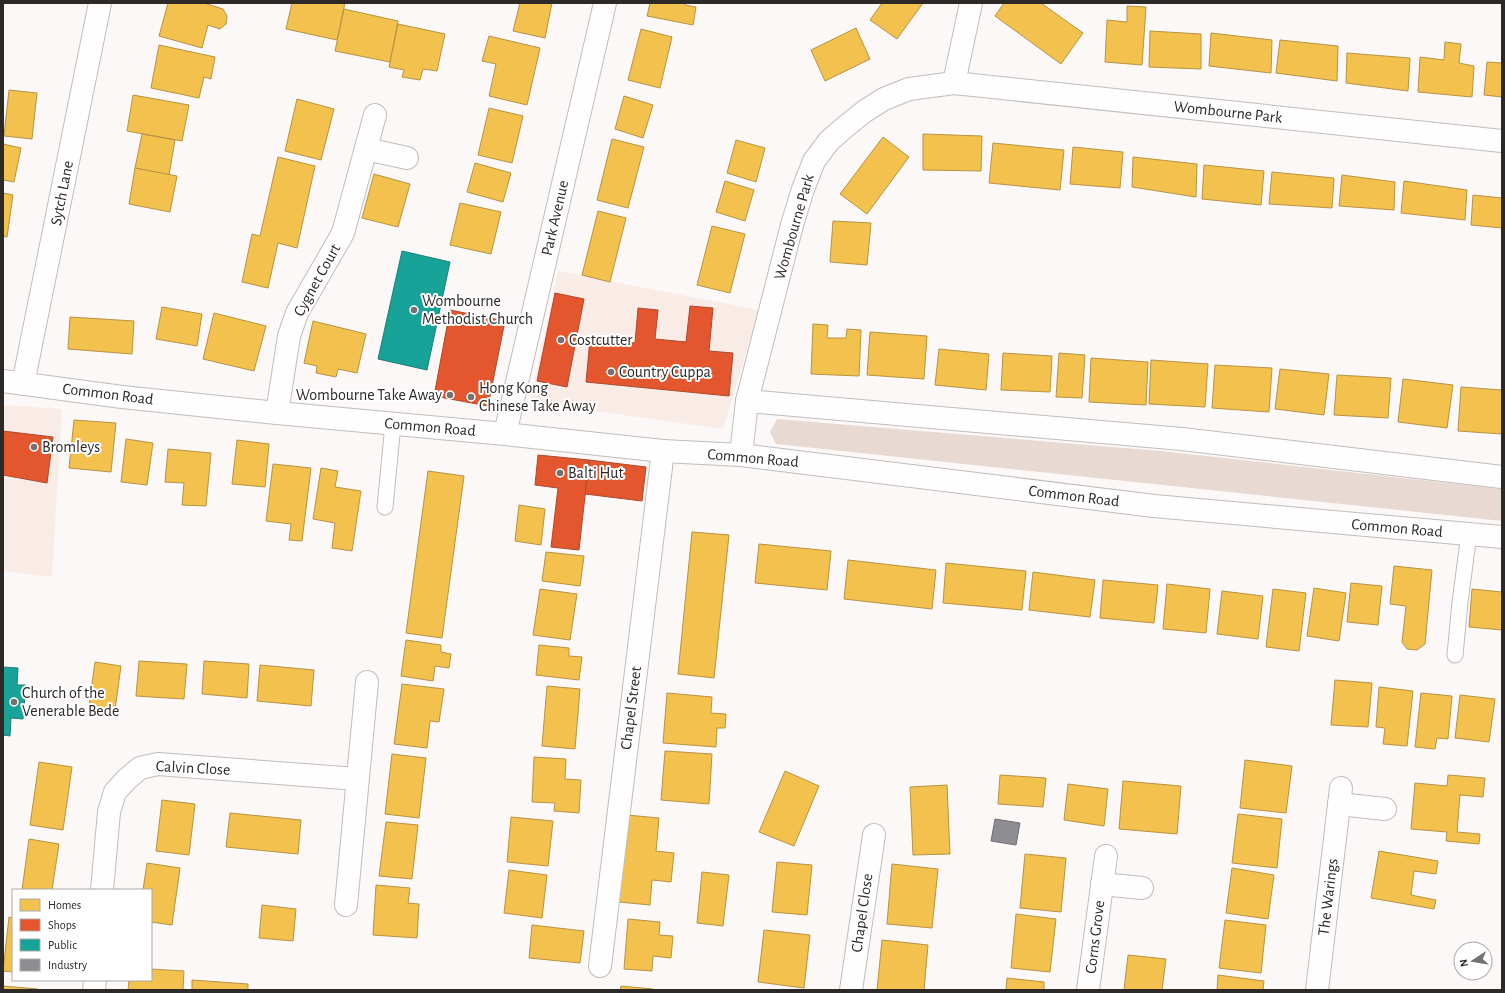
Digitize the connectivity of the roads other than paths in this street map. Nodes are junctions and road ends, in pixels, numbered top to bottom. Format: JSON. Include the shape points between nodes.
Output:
{"nodes":[{"id":1,"x":100,"y":3,"type":"edge"},
{"id":2,"x":605,"y":3,"type":"edge"},
{"id":3,"x":971,"y":3,"type":"edge"},
{"id":4,"x":954,"y":83,"type":"junction"},
{"id":5,"x":375,"y":115,"type":"dead end"},
{"id":6,"x":1502,"y":141,"type":"edge"},
{"id":7,"x":366,"y":149,"type":"junction"},
{"id":8,"x":406,"y":158,"type":"dead end"},
{"id":9,"x":13,"y":382,"type":"edge"},
{"id":10,"x":747,"y":401,"type":"junction"},
{"id":11,"x":277,"y":414,"type":"junction"},
{"id":12,"x":393,"y":424,"type":"junction"},
{"id":13,"x":505,"y":434,"type":"junction"},
{"id":14,"x":663,"y":451,"type":"junction"},
{"id":15,"x":741,"y":455,"type":"junction"},
{"id":16,"x":1502,"y":477,"type":"edge"},
{"id":17,"x":385,"y":508,"type":"dead end"},
{"id":18,"x":1469,"y":534,"type":"junction"},
{"id":19,"x":1502,"y":537,"type":"edge"},
{"id":20,"x":1455,"y":655,"type":"dead end"},
{"id":21,"x":367,"y":682,"type":"dead end"},
{"id":22,"x":357,"y":779,"type":"junction"},
{"id":23,"x":1385,"y":809,"type":"dead end"},
{"id":24,"x":874,"y":835,"type":"dead end"},
{"id":25,"x":1106,"y":856,"type":"dead end"},
{"id":26,"x":1102,"y":884,"type":"junction"},
{"id":27,"x":1142,"y":888,"type":"dead end"},
{"id":28,"x":102,"y":889,"type":"edge"},
{"id":29,"x":346,"y":905,"type":"dead end"},
{"id":30,"x":600,"y":966,"type":"dead end"},
{"id":31,"x":851,"y":990,"type":"edge"},
{"id":32,"x":1088,"y":990,"type":"edge"},
{"id":33,"x":1317,"y":990,"type":"edge"}],
"edges":[{"from":1,"to":9,"type":"street","name":"Sytch Lane"},
{"from":2,"to":13,"type":"street","name":"Park Avenue"},
{"from":3,"to":4,"type":"street"},
{"from":4,"to":6,"type":"street","name":"Wombourne Park"},
{"from":4,"to":10,"type":"street","name":"Wombourne Park","via":[[909,89],[884,99],[845,127],[814,161],[792,225]]},
{"from":5,"to":7,"type":"street","name":"Cygnet Court"},
{"from":7,"to":8,"type":"street"},
{"from":7,"to":11,"type":"street","name":"Cygnet Court","via":[[343,233],[297,313],[291,330]]},
{"from":9,"to":11,"type":"street","name":"Common Road"},
{"from":10,"to":15,"type":"street","name":"Wombourne Park"},
{"from":10,"to":16,"type":"street","via":[[1182,439]]},
{"from":11,"to":12,"type":"street","name":"Common Road"},
{"from":12,"to":13,"type":"street","name":"Common Road"},
{"from":12,"to":17,"type":"lane"},
{"from":13,"to":14,"type":"street","name":"Common Road"},
{"from":14,"to":15,"type":"street","name":"Common Road"},
{"from":14,"to":30,"type":"street","name":"Chapel Street"},
{"from":15,"to":18,"type":"street","name":"Common Road","via":[[1154,506]]},
{"from":18,"to":19,"type":"street","name":"Common Road"},
{"from":18,"to":20,"type":"lane"},
{"from":21,"to":22,"type":"street"},
{"from":22,"to":28,"type":"street","name":"Calvin Close","via":[[158,764],[140,768],[115,792],[109,812]]},
{"from":22,"to":29,"type":"street"},
{"from":23,"to":33,"type":"street","name":"The Warings","via":[[1340,796]]},
{"from":24,"to":31,"type":"street","name":"Chapel Close"},
{"from":25,"to":26,"type":"street","name":"Corns Grove"},
{"from":26,"to":27,"type":"street","name":"Corns Grove"},
{"from":26,"to":32,"type":"street","name":"Corns Grove"}]}
